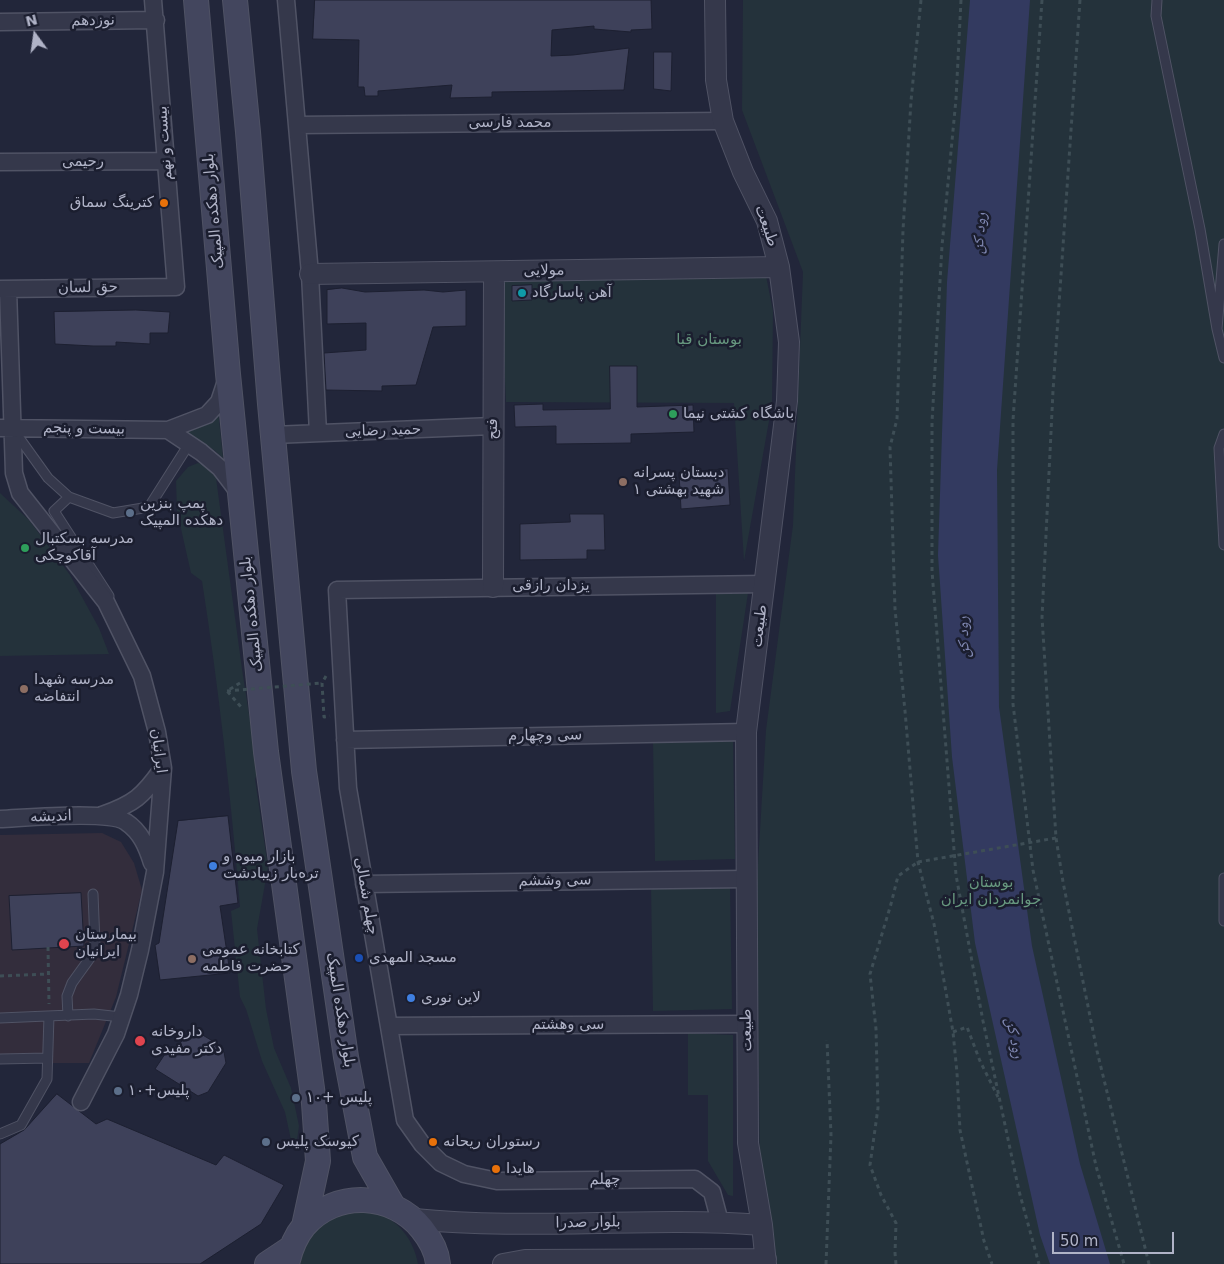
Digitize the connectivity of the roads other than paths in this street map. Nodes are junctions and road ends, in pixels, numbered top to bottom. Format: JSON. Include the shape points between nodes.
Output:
{"nodes":[{"id":1,"x":154,"y":0,"type":"edge"},
{"id":2,"x":196,"y":0,"type":"edge"},
{"id":3,"x":235,"y":0,"type":"edge"},
{"id":4,"x":286,"y":0,"type":"edge"},
{"id":5,"x":715,"y":0,"type":"edge"},
{"id":6,"x":1157,"y":0,"type":"edge"},
{"id":7,"x":156,"y":20,"type":"junction"},
{"id":8,"x":0,"y":22,"type":"edge"},
{"id":9,"x":724,"y":121,"type":"junction"},
{"id":10,"x":296,"y":125,"type":"junction"},
{"id":11,"x":166,"y":161,"type":"junction"},
{"id":12,"x":0,"y":162,"type":"edge"},
{"id":13,"x":1224,"y":244,"type":"edge"},
{"id":14,"x":779,"y":267,"type":"junction"},
{"id":15,"x":494,"y":272,"type":"junction"},
{"id":16,"x":310,"y":274,"type":"junction"},
{"id":17,"x":176,"y":287,"type":"joint"},
{"id":18,"x":4,"y":289,"type":"edge"},
{"id":19,"x":1217,"y":329,"type":"junction"},
{"id":20,"x":1224,"y":358,"type":"edge"},
{"id":21,"x":228,"y":374,"type":"junction"},
{"id":22,"x":494,"y":426,"type":"junction"},
{"id":23,"x":6,"y":428,"type":"edge"},
{"id":24,"x":168,"y":430,"type":"junction"},
{"id":25,"x":318,"y":433,"type":"junction"},
{"id":26,"x":1224,"y":434,"type":"edge"},
{"id":27,"x":273,"y":435,"type":"junction"},
{"id":28,"x":189,"y":444,"type":"junction"},
{"id":29,"x":240,"y":495,"type":"junction"},
{"id":30,"x":70,"y":497,"type":"junction"},
{"id":31,"x":1224,"y":545,"type":"edge"},
{"id":32,"x":765,"y":584,"type":"junction"},
{"id":33,"x":493,"y":587,"type":"junction"},
{"id":34,"x":337,"y":590,"type":"joint"},
{"id":35,"x":111,"y":613,"type":"junction"},
{"id":36,"x":746,"y":732,"type":"junction"},
{"id":37,"x":345,"y":740,"type":"junction"},
{"id":38,"x":163,"y":768,"type":"junction"},
{"id":39,"x":102,"y":815,"type":"junction"},
{"id":40,"x":0,"y":818,"type":"edge"},
{"id":41,"x":155,"y":872,"type":"junction"},
{"id":42,"x":1224,"y":878,"type":"edge"},
{"id":43,"x":746,"y":879,"type":"junction"},
{"id":44,"x":364,"y":884,"type":"junction"},
{"id":45,"x":93,"y":894,"type":"dead end"},
{"id":46,"x":1224,"y":921,"type":"edge"},
{"id":47,"x":49,"y":1016,"type":"junction"},
{"id":48,"x":68,"y":1016,"type":"junction"},
{"id":49,"x":121,"y":1017,"type":"junction"},
{"id":50,"x":0,"y":1018,"type":"edge"},
{"id":51,"x":747,"y":1024,"type":"junction"},
{"id":52,"x":390,"y":1026,"type":"junction"},
{"id":53,"x":47,"y":1058,"type":"junction"},
{"id":54,"x":0,"y":1059,"type":"edge"},
{"id":55,"x":81,"y":1102,"type":"dead end"},
{"id":56,"x":0,"y":1134,"type":"edge"},
{"id":57,"x":464,"y":1174,"type":"joint"},
{"id":58,"x":393,"y":1206,"type":"junction"},
{"id":59,"x":414,"y":1219,"type":"junction"},
{"id":60,"x":720,"y":1222,"type":"junction"},
{"id":61,"x":762,"y":1225,"type":"junction"},
{"id":62,"x":304,"y":1226,"type":"junction"},
{"id":63,"x":289,"y":1256,"type":"edge"},
{"id":64,"x":766,"y":1261,"type":"edge"},
{"id":65,"x":267,"y":1264,"type":"edge"},
{"id":66,"x":438,"y":1264,"type":"edge"},
{"id":67,"x":503,"y":1264,"type":"edge"}],
"edges":[{"from":1,"to":7,"type":"street","name":"بیست و نهم"},
{"from":2,"to":21,"type":"main road","name":"بلوار دهکده المپیک"},
{"from":3,"to":27,"type":"main road","name":"بلوار دهکده المپیک"},
{"from":4,"to":10,"type":"street"},
{"from":5,"to":9,"type":"street","name":"طبیعت","via":[[716,80]]},
{"from":6,"to":19,"type":"lane","via":[[1156,16]]},
{"from":7,"to":8,"type":"street","name":"نوزدهم"},
{"from":7,"to":11,"type":"street","name":"بیست و نهم"},
{"from":9,"to":10,"type":"street","name":"محمد فارسی"},
{"from":9,"to":14,"type":"street","name":"طبیعت","via":[[743,172],[767,221]]},
{"from":10,"to":16,"type":"street"},
{"from":11,"to":12,"type":"street","name":"رحیمی"},
{"from":11,"to":17,"type":"street","name":"بیست و نهم"},
{"from":13,"to":19,"type":"lane"},
{"from":14,"to":15,"type":"street","name":"مولایی"},
{"from":14,"to":32,"type":"street","name":"طبیعت","via":[[789,342],[787,401]]},
{"from":15,"to":16,"type":"street","name":"مولایی"},
{"from":15,"to":22,"type":"street","name":"فتح"},
{"from":16,"to":25,"type":"street"},
{"from":17,"to":18,"type":"street","name":"حق لسان"},
{"from":18,"to":23,"type":"street","name":"ایرانیان"},
{"from":19,"to":20,"type":"lane"},
{"from":21,"to":24,"type":"street","via":[[219,402],[208,415]]},
{"from":21,"to":29,"type":"main road","name":"بلوار دهکده المپیک"},
{"from":22,"to":25,"type":"street","name":"حمید رضایی"},
{"from":22,"to":33,"type":"street","name":"فتح"},
{"from":23,"to":24,"type":"street","name":"بیست و پنجم"},
{"from":23,"to":30,"type":"lane","via":[[48,478]]},
{"from":23,"to":35,"type":"street","name":"ایرانیان","via":[[20,493],[106,602]]},
{"from":24,"to":28,"type":"street"},
{"from":25,"to":27,"type":"street","name":"حمید رضایی"},
{"from":26,"to":31,"type":"lane","via":[[1219,448]]},
{"from":27,"to":58,"type":"main road","name":"بلوار دهکده المپیک","via":[[304,771],[346,1058],[365,1158]]},
{"from":28,"to":29,"type":"street","via":[[220,468]]},
{"from":28,"to":30,"type":"lane","via":[[149,507],[113,513]]},
{"from":29,"to":62,"type":"main road","name":"بلوار دهکده المپیک","via":[[266,752],[314,1103],[318,1161]]},
{"from":30,"to":35,"type":"lane","via":[[54,511],[109,594]]},
{"from":32,"to":33,"type":"street","name":"یزدان رازقی"},
{"from":32,"to":36,"type":"street","name":"طبیعت"},
{"from":33,"to":34,"type":"street","name":"یزدان رازقی"},
{"from":34,"to":37,"type":"street","name":"چهلم شمالی"},
{"from":35,"to":38,"type":"street","name":"ایرانیان","via":[[142,676]]},
{"from":36,"to":37,"type":"street","name":"سی وچهارم"},
{"from":36,"to":43,"type":"street","name":"طبیعت"},
{"from":37,"to":44,"type":"street","name":"چهلم شمالی","via":[[348,788]]},
{"from":38,"to":39,"type":"street","via":[[148,790],[125,807]]},
{"from":38,"to":41,"type":"street","name":"ایرانیان"},
{"from":39,"to":40,"type":"street","name":"اندیشه"},
{"from":39,"to":41,"type":"street","via":[[125,821],[140,834]]},
{"from":41,"to":49,"type":"street","name":"ایرانیان","via":[[140,950]]},
{"from":42,"to":46,"type":"lane"},
{"from":43,"to":44,"type":"street","name":"سی وششم"},
{"from":43,"to":51,"type":"street","name":"طبیعت"},
{"from":44,"to":52,"type":"street","name":"چهلم شمالی"},
{"from":45,"to":48,"type":"lane","via":[[95,943],[90,958],[67,996]]},
{"from":47,"to":48,"type":"lane"},
{"from":47,"to":50,"type":"lane"},
{"from":47,"to":53,"type":"lane"},
{"from":48,"to":49,"type":"lane"},
{"from":49,"to":55,"type":"street","name":"ایرانیان","via":[[116,1034]]},
{"from":51,"to":52,"type":"street","name":"سی وهشتم"},
{"from":51,"to":61,"type":"street","name":"طبیعت","via":[[748,1143]]},
{"from":52,"to":57,"type":"street","name":"چهلم شمالی","via":[[405,1120],[422,1144],[441,1162]]},
{"from":53,"to":54,"type":"lane"},
{"from":53,"to":56,"type":"lane","via":[[47,1079],[21,1125]]},
{"from":57,"to":60,"type":"street","name":"چهلم","via":[[497,1181],[696,1179],[712,1192]]},
{"from":58,"to":59,"type":"main road"},
{"from":58,"to":62,"type":"main road","via":[[370,1200],[346,1201],[323,1210]]},
{"from":59,"to":60,"type":"street","name":"بلوار صدرا","via":[[476,1224]]},
{"from":59,"to":66,"type":"main road","via":[[429,1238]]},
{"from":60,"to":61,"type":"street","name":"بلوار صدرا"},
{"from":61,"to":64,"type":"street","name":"طبیعت"},
{"from":62,"to":63,"type":"main road"},
{"from":63,"to":65,"type":"main road"},
{"from":64,"to":67,"type":"street","via":[[525,1260]]}]}
